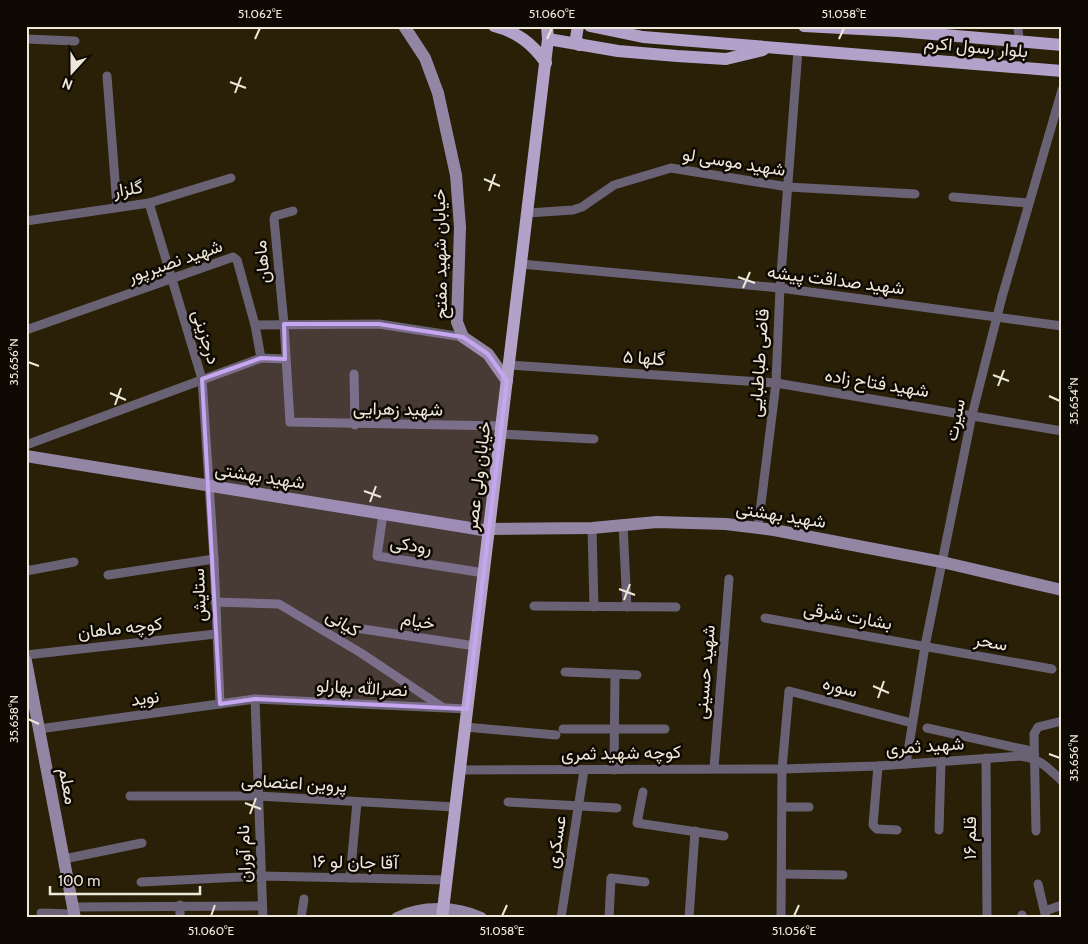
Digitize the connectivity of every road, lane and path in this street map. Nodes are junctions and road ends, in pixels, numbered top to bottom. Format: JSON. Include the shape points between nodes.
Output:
{"nodes":[{"id":1,"x":404,"y":26,"type":"edge"},
{"id":2,"x":494,"y":26,"type":"edge"},
{"id":3,"x":578,"y":26,"type":"edge"},
{"id":4,"x":590,"y":26,"type":"edge"},
{"id":5,"x":804,"y":26,"type":"edge"},
{"id":6,"x":1018,"y":26,"type":"edge"},
{"id":7,"x":512,"y":28,"type":"edge"},
{"id":8,"x":897,"y":29,"type":"edge"},
{"id":9,"x":548,"y":33,"type":"edge"},
{"id":10,"x":26,"y":39,"type":"edge"},
{"id":11,"x":1020,"y":40,"type":"junction"},
{"id":12,"x":75,"y":41,"type":"dead end"},
{"id":13,"x":579,"y":45,"type":"junction"},
{"id":14,"x":1062,"y":45,"type":"edge"},
{"id":15,"x":771,"y":48,"type":"junction"},
{"id":16,"x":798,"y":50,"type":"junction"},
{"id":17,"x":546,"y":63,"type":"junction"},
{"id":18,"x":1062,"y":72,"type":"edge"},
{"id":19,"x":107,"y":76,"type":"dead end"},
{"id":20,"x":1062,"y":90,"type":"edge"},
{"id":21,"x":231,"y":178,"type":"dead end"},
{"id":22,"x":788,"y":187,"type":"junction"},
{"id":23,"x":915,"y":194,"type":"dead end"},
{"id":24,"x":953,"y":197,"type":"dead end"},
{"id":25,"x":149,"y":203,"type":"junction"},
{"id":26,"x":1028,"y":203,"type":"junction"},
{"id":27,"x":118,"y":208,"type":"junction"},
{"id":28,"x":293,"y":211,"type":"dead end"},
{"id":29,"x":528,"y":212,"type":"junction"},
{"id":30,"x":26,"y":221,"type":"edge"},
{"id":31,"x":521,"y":264,"type":"junction"},
{"id":32,"x":171,"y":278,"type":"junction"},
{"id":33,"x":780,"y":288,"type":"junction"},
{"id":34,"x":998,"y":316,"type":"junction"},
{"id":35,"x":284,"y":324,"type":"junction"},
{"id":36,"x":256,"y":326,"type":"junction"},
{"id":37,"x":1062,"y":326,"type":"edge"},
{"id":38,"x":26,"y":330,"type":"edge"},
{"id":39,"x":463,"y":337,"type":"junction"},
{"id":40,"x":261,"y":358,"type":"junction"},
{"id":41,"x":285,"y":359,"type":"junction"},
{"id":42,"x":509,"y":365,"type":"junction"},
{"id":43,"x":354,"y":374,"type":"dead end"},
{"id":44,"x":202,"y":379,"type":"junction"},
{"id":45,"x":507,"y":381,"type":"junction"},
{"id":46,"x":776,"y":383,"type":"junction"},
{"id":47,"x":972,"y":415,"type":"junction"},
{"id":48,"x":355,"y":425,"type":"junction"},
{"id":49,"x":501,"y":430,"type":"junction"},
{"id":50,"x":1062,"y":431,"type":"edge"},
{"id":51,"x":594,"y":439,"type":"dead end"},
{"id":52,"x":26,"y":445,"type":"edge"},
{"id":53,"x":26,"y":456,"type":"edge"},
{"id":54,"x":209,"y":486,"type":"junction"},
{"id":55,"x":383,"y":514,"type":"junction"},
{"id":56,"x":623,"y":525,"type":"junction"},
{"id":57,"x":592,"y":528,"type":"junction"},
{"id":58,"x":758,"y":528,"type":"junction"},
{"id":59,"x":489,"y":530,"type":"junction"},
{"id":60,"x":214,"y":559,"type":"junction"},
{"id":61,"x":74,"y":562,"type":"dead end"},
{"id":62,"x":942,"y":562,"type":"junction"},
{"id":63,"x":26,"y":570,"type":"edge"},
{"id":64,"x":484,"y":573,"type":"junction"},
{"id":65,"x":108,"y":575,"type":"dead end"},
{"id":66,"x":729,"y":579,"type":"dead end"},
{"id":67,"x":1062,"y":590,"type":"edge"},
{"id":68,"x":215,"y":602,"type":"junction"},
{"id":69,"x":534,"y":606,"type":"dead end"},
{"id":70,"x":594,"y":607,"type":"junction"},
{"id":71,"x":676,"y":607,"type":"dead end"},
{"id":72,"x":627,"y":608,"type":"junction"},
{"id":73,"x":765,"y":618,"type":"dead end"},
{"id":74,"x":356,"y":628,"type":"dead end"},
{"id":75,"x":216,"y":634,"type":"junction"},
{"id":76,"x":475,"y":646,"type":"junction"},
{"id":77,"x":925,"y":646,"type":"junction"},
{"id":78,"x":26,"y":654,"type":"edge"},
{"id":79,"x":26,"y":661,"type":"edge"},
{"id":80,"x":1052,"y":669,"type":"dead end"},
{"id":81,"x":565,"y":672,"type":"dead end"},
{"id":82,"x":615,"y":674,"type":"junction"},
{"id":83,"x":637,"y":675,"type":"dead end"},
{"id":84,"x":255,"y":699,"type":"junction"},
{"id":85,"x":220,"y":704,"type":"junction"},
{"id":86,"x":442,"y":708,"type":"junction"},
{"id":87,"x":467,"y":709,"type":"junction"},
{"id":88,"x":1062,"y":721,"type":"edge"},
{"id":89,"x":912,"y":723,"type":"junction"},
{"id":90,"x":465,"y":727,"type":"junction"},
{"id":91,"x":613,"y":728,"type":"junction"},
{"id":92,"x":927,"y":728,"type":"dead end"},
{"id":93,"x":666,"y":729,"type":"dead end"},
{"id":94,"x":33,"y":730,"type":"edge"},
{"id":95,"x":986,"y":758,"type":"junction"},
{"id":96,"x":1034,"y":758,"type":"junction"},
{"id":97,"x":941,"y":762,"type":"junction"},
{"id":98,"x":906,"y":764,"type":"junction"},
{"id":99,"x":878,"y":766,"type":"junction"},
{"id":100,"x":714,"y":768,"type":"junction"},
{"id":101,"x":782,"y":769,"type":"junction"},
{"id":102,"x":460,"y":770,"type":"junction"},
{"id":103,"x":584,"y":770,"type":"junction"},
{"id":104,"x":614,"y":770,"type":"junction"},
{"id":105,"x":1062,"y":781,"type":"edge"},
{"id":106,"x":643,"y":792,"type":"dead end"},
{"id":107,"x":130,"y":796,"type":"dead end"},
{"id":108,"x":258,"y":796,"type":"junction"},
{"id":109,"x":357,"y":802,"type":"junction"},
{"id":110,"x":508,"y":802,"type":"dead end"},
{"id":111,"x":578,"y":806,"type":"junction"},
{"id":112,"x":455,"y":807,"type":"junction"},
{"id":113,"x":782,"y":807,"type":"junction"},
{"id":114,"x":809,"y":807,"type":"dead end"},
{"id":115,"x":617,"y":808,"type":"dead end"},
{"id":116,"x":897,"y":830,"type":"dead end"},
{"id":117,"x":939,"y":830,"type":"dead end"},
{"id":118,"x":1036,"y":831,"type":"dead end"},
{"id":119,"x":695,"y":832,"type":"junction"},
{"id":120,"x":724,"y":836,"type":"dead end"},
{"id":121,"x":142,"y":843,"type":"dead end"},
{"id":122,"x":64,"y":859,"type":"junction"},
{"id":123,"x":782,"y":874,"type":"junction"},
{"id":124,"x":843,"y":875,"type":"dead end"},
{"id":125,"x":262,"y":876,"type":"junction"},
{"id":126,"x":350,"y":878,"type":"junction"},
{"id":127,"x":446,"y":880,"type":"junction"},
{"id":128,"x":141,"y":882,"type":"dead end"},
{"id":129,"x":645,"y":882,"type":"dead end"},
{"id":130,"x":1038,"y":884,"type":"dead end"},
{"id":131,"x":304,"y":899,"type":"dead end"},
{"id":132,"x":180,"y":905,"type":"junction"},
{"id":133,"x":1062,"y":905,"type":"edge"},
{"id":134,"x":262,"y":906,"type":"junction"},
{"id":135,"x":41,"y":913,"type":"dead end"},
{"id":136,"x":74,"y":913,"type":"edge"},
{"id":137,"x":443,"y":914,"type":"edge"},
{"id":138,"x":1046,"y":914,"type":"edge"},
{"id":139,"x":180,"y":918,"type":"edge"},
{"id":140,"x":262,"y":918,"type":"edge"},
{"id":141,"x":301,"y":918,"type":"edge"},
{"id":142,"x":397,"y":918,"type":"edge"},
{"id":143,"x":481,"y":918,"type":"edge"},
{"id":144,"x":561,"y":918,"type":"edge"},
{"id":145,"x":609,"y":918,"type":"edge"},
{"id":146,"x":689,"y":918,"type":"edge"},
{"id":147,"x":782,"y":918,"type":"edge"},
{"id":148,"x":987,"y":918,"type":"edge"}],
"edges":[{"from":1,"to":39,"type":"street","name":"خیابان شهید مفتح","via":[[425,58],[438,93],[456,175],[460,227],[457,322]]},
{"from":2,"to":7,"type":"main road"},
{"from":3,"to":13,"type":"main road","via":[[576,38]]},
{"from":4,"to":15,"type":"main road","name":"بلوار رسول اکرم","via":[[644,37]]},
{"from":5,"to":8,"type":"main road","name":"بلوار رسول اکرم"},
{"from":6,"to":11,"type":"street"},
{"from":7,"to":17,"type":"main road"},
{"from":8,"to":11,"type":"main road","name":"بلوار رسول اکرم"},
{"from":9,"to":13,"type":"main road"},
{"from":9,"to":17,"type":"main road","name":"خیابان ولی عصر"},
{"from":10,"to":12,"type":"street"},
{"from":11,"to":14,"type":"main road","name":"بلوار رسول اکرم"},
{"from":13,"to":15,"type":"main road","via":[[640,54],[726,58]]},
{"from":15,"to":16,"type":"main road","name":"بلوار رسول اکرم"},
{"from":16,"to":18,"type":"main road","name":"بلوار رسول اکرم"},
{"from":16,"to":22,"type":"street","name":"قاضی طباطبایی"},
{"from":17,"to":29,"type":"main road","name":"خیابان ولی عصر"},
{"from":19,"to":27,"type":"street"},
{"from":20,"to":26,"type":"street","name":"سیرت"},
{"from":21,"to":25,"type":"street","name":"گلزار"},
{"from":22,"to":23,"type":"street","name":"شهید موسی لو"},
{"from":22,"to":29,"type":"street","name":"شهید موسی لو","via":[[671,168],[614,185],[573,210]]},
{"from":22,"to":33,"type":"street","name":"قاضی طباطبایی"},
{"from":24,"to":26,"type":"street"},
{"from":25,"to":27,"type":"street","name":"گلزار"},
{"from":25,"to":32,"type":"street","name":"درجزینی"},
{"from":26,"to":34,"type":"street","name":"سیرت"},
{"from":27,"to":30,"type":"street","name":"گلزار"},
{"from":28,"to":35,"type":"street","name":"ماهان","via":[[276,216],[274,220]]},
{"from":29,"to":31,"type":"main road","name":"خیابان ولی عصر"},
{"from":31,"to":33,"type":"street","name":"شهید صداقت پیشه"},
{"from":31,"to":42,"type":"main road","name":"خیابان ولی عصر"},
{"from":32,"to":36,"type":"street","name":"شهید نصیرپور","via":[[236,258]]},
{"from":32,"to":38,"type":"street","name":"شهید نصیرپور"},
{"from":32,"to":44,"type":"street","name":"درجزینی"},
{"from":33,"to":34,"type":"street","name":"شهید صداقت پیشه"},
{"from":33,"to":46,"type":"street","name":"قاضی طباطبایی"},
{"from":34,"to":37,"type":"street","name":"شهید صداقت پیشه"},
{"from":34,"to":47,"type":"street","name":"سیرت"},
{"from":35,"to":36,"type":"street"},
{"from":35,"to":39,"type":"street","via":[[378,324]]},
{"from":35,"to":41,"type":"street"},
{"from":36,"to":40,"type":"street","name":"شهید نصیرپور"},
{"from":39,"to":45,"type":"street","name":"خیابان شهید مفتح","via":[[488,354]]},
{"from":40,"to":41,"type":"street"},
{"from":40,"to":44,"type":"street"},
{"from":41,"to":48,"type":"street","name":"شهید زهرایی","via":[[288,420],[294,424]]},
{"from":42,"to":45,"type":"main road","name":"خیابان ولی عصر"},
{"from":42,"to":46,"type":"street","name":"گلها ۵"},
{"from":43,"to":48,"type":"street"},
{"from":44,"to":52,"type":"street"},
{"from":44,"to":54,"type":"street","name":"درجزینی"},
{"from":45,"to":49,"type":"main road","name":"خیابان ولی عصر"},
{"from":46,"to":47,"type":"street","name":"شهید فتاح زاده"},
{"from":46,"to":58,"type":"street","name":"قاضی طباطبایی"},
{"from":47,"to":50,"type":"street","name":"شهید فتاح زاده"},
{"from":47,"to":62,"type":"street","name":"سیرت"},
{"from":48,"to":49,"type":"street","name":"شهید زهرایی"},
{"from":49,"to":51,"type":"street","name":"شهید زهرایی"},
{"from":49,"to":59,"type":"main road","name":"خیابان ولی عصر"},
{"from":53,"to":54,"type":"street","name":"شهید بهشتی"},
{"from":54,"to":55,"type":"street","name":"شهید بهشتی"},
{"from":54,"to":60,"type":"street","name":"ستایش"},
{"from":55,"to":59,"type":"street","name":"شهید بهشتی"},
{"from":55,"to":64,"type":"street","name":"رودکی","via":[[377,556]]},
{"from":56,"to":57,"type":"street","name":"شهید بهشتی"},
{"from":56,"to":58,"type":"street","name":"شهید بهشتی","via":[[691,522]]},
{"from":56,"to":72,"type":"street"},
{"from":57,"to":59,"type":"street","name":"شهید بهشتی"},
{"from":57,"to":70,"type":"street"},
{"from":58,"to":62,"type":"street","name":"شهید بهشتی"},
{"from":59,"to":64,"type":"main road","name":"خیابان ولی عصر"},
{"from":60,"to":65,"type":"street"},
{"from":60,"to":68,"type":"street","name":"ستایش"},
{"from":61,"to":63,"type":"street"},
{"from":62,"to":67,"type":"street","name":"شهید بهشتی"},
{"from":62,"to":77,"type":"street","name":"سیرت"},
{"from":64,"to":76,"type":"main road","name":"خیابان ولی عصر"},
{"from":66,"to":100,"type":"street","name":"شهید حسینی"},
{"from":68,"to":75,"type":"street","name":"ستایش"},
{"from":68,"to":86,"type":"street","name":"کیانی","via":[[279,604],[361,653]]},
{"from":69,"to":70,"type":"street"},
{"from":70,"to":72,"type":"street"},
{"from":71,"to":72,"type":"street"},
{"from":73,"to":77,"type":"street","name":"بشارت شرقی"},
{"from":74,"to":76,"type":"street","name":"خیام"},
{"from":75,"to":78,"type":"street","name":"کوچه ماهان"},
{"from":75,"to":85,"type":"street","name":"ستایش"},
{"from":76,"to":87,"type":"main road","name":"خیابان ولی عصر"},
{"from":77,"to":80,"type":"street","name":"سحر"},
{"from":77,"to":89,"type":"street","name":"سیرت"},
{"from":79,"to":94,"type":"street","name":"معلم"},
{"from":81,"to":82,"type":"street"},
{"from":82,"to":83,"type":"street"},
{"from":82,"to":91,"type":"street"},
{"from":84,"to":85,"type":"street","name":"نوید"},
{"from":84,"to":86,"type":"street","name":"نصرالله بهارلو"},
{"from":84,"to":108,"type":"street","name":"نام آوران"},
{"from":85,"to":94,"type":"street","name":"نوید"},
{"from":86,"to":87,"type":"street","name":"نصرالله بهارلو"},
{"from":87,"to":90,"type":"main road","name":"خیابان ولی عصر"},
{"from":88,"to":96,"type":"street","via":[[1035,730]]},
{"from":89,"to":98,"type":"street","name":"سیرت"},
{"from":89,"to":101,"type":"street","name":"سوره","via":[[789,691]]},
{"from":90,"to":91,"type":"street","via":[[560,732]]},
{"from":90,"to":102,"type":"main road","name":"خیابان ولی عصر"},
{"from":91,"to":93,"type":"street"},
{"from":91,"to":104,"type":"street"},
{"from":92,"to":96,"type":"street","via":[[1027,750]]},
{"from":94,"to":122,"type":"street","name":"معلم"},
{"from":95,"to":96,"type":"street","name":"شهید ثمری"},
{"from":95,"to":97,"type":"street","name":"شهید ثمری"},
{"from":95,"to":148,"type":"street","name":"قلم ۱۶"},
{"from":96,"to":105,"type":"street"},
{"from":96,"to":118,"type":"street"},
{"from":97,"to":98,"type":"street","name":"شهید ثمری"},
{"from":97,"to":117,"type":"street"},
{"from":98,"to":99,"type":"street","name":"شهید ثمری"},
{"from":99,"to":101,"type":"street","name":"شهید ثمری"},
{"from":99,"to":116,"type":"street","via":[[873,825],[877,829]]},
{"from":100,"to":101,"type":"street","name":"کوچه شهید ثمری"},
{"from":100,"to":104,"type":"street","name":"کوچه شهید ثمری"},
{"from":101,"to":113,"type":"street"},
{"from":102,"to":103,"type":"street","name":"کوچه شهید ثمری"},
{"from":102,"to":112,"type":"main road","name":"خیابان ولی عصر"},
{"from":103,"to":104,"type":"street","name":"کوچه شهید ثمری"},
{"from":103,"to":111,"type":"street","name":"عسکری"},
{"from":106,"to":119,"type":"street","via":[[637,823]]},
{"from":107,"to":108,"type":"street","name":"پروین اعتصامی"},
{"from":108,"to":109,"type":"street","name":"پروین اعتصامی"},
{"from":108,"to":125,"type":"street","name":"نام آوران"},
{"from":109,"to":112,"type":"street","name":"پروین اعتصامی"},
{"from":109,"to":126,"type":"street"},
{"from":110,"to":111,"type":"street"},
{"from":111,"to":115,"type":"street"},
{"from":111,"to":144,"type":"street","name":"عسکری"},
{"from":112,"to":127,"type":"main road","name":"خیابان ولی عصر"},
{"from":113,"to":114,"type":"street"},
{"from":113,"to":123,"type":"street"},
{"from":119,"to":120,"type":"street"},
{"from":119,"to":146,"type":"street"},
{"from":121,"to":122,"type":"street"},
{"from":122,"to":136,"type":"street","name":"معلم"},
{"from":123,"to":124,"type":"street"},
{"from":123,"to":147,"type":"street"},
{"from":125,"to":126,"type":"street","name":"آقا جان لو ۱۶"},
{"from":125,"to":128,"type":"street","name":"آقا جان لو ۱۶"},
{"from":125,"to":134,"type":"street","name":"نام آوران"},
{"from":126,"to":127,"type":"street","name":"آقا جان لو ۱۶"},
{"from":127,"to":137,"type":"main road","name":"خیابان ولی عصر"},
{"from":129,"to":145,"type":"street","via":[[611,878]]},
{"from":130,"to":138,"type":"street"},
{"from":131,"to":141,"type":"street"},
{"from":132,"to":134,"type":"street"},
{"from":132,"to":136,"type":"street"},
{"from":132,"to":139,"type":"street"},
{"from":133,"to":138,"type":"street"},
{"from":134,"to":140,"type":"street","name":"نام آوران"},
{"from":135,"to":136,"type":"street"},
{"from":137,"to":142,"type":"street","via":[[422,911]]},
{"from":137,"to":143,"type":"street"}]}
